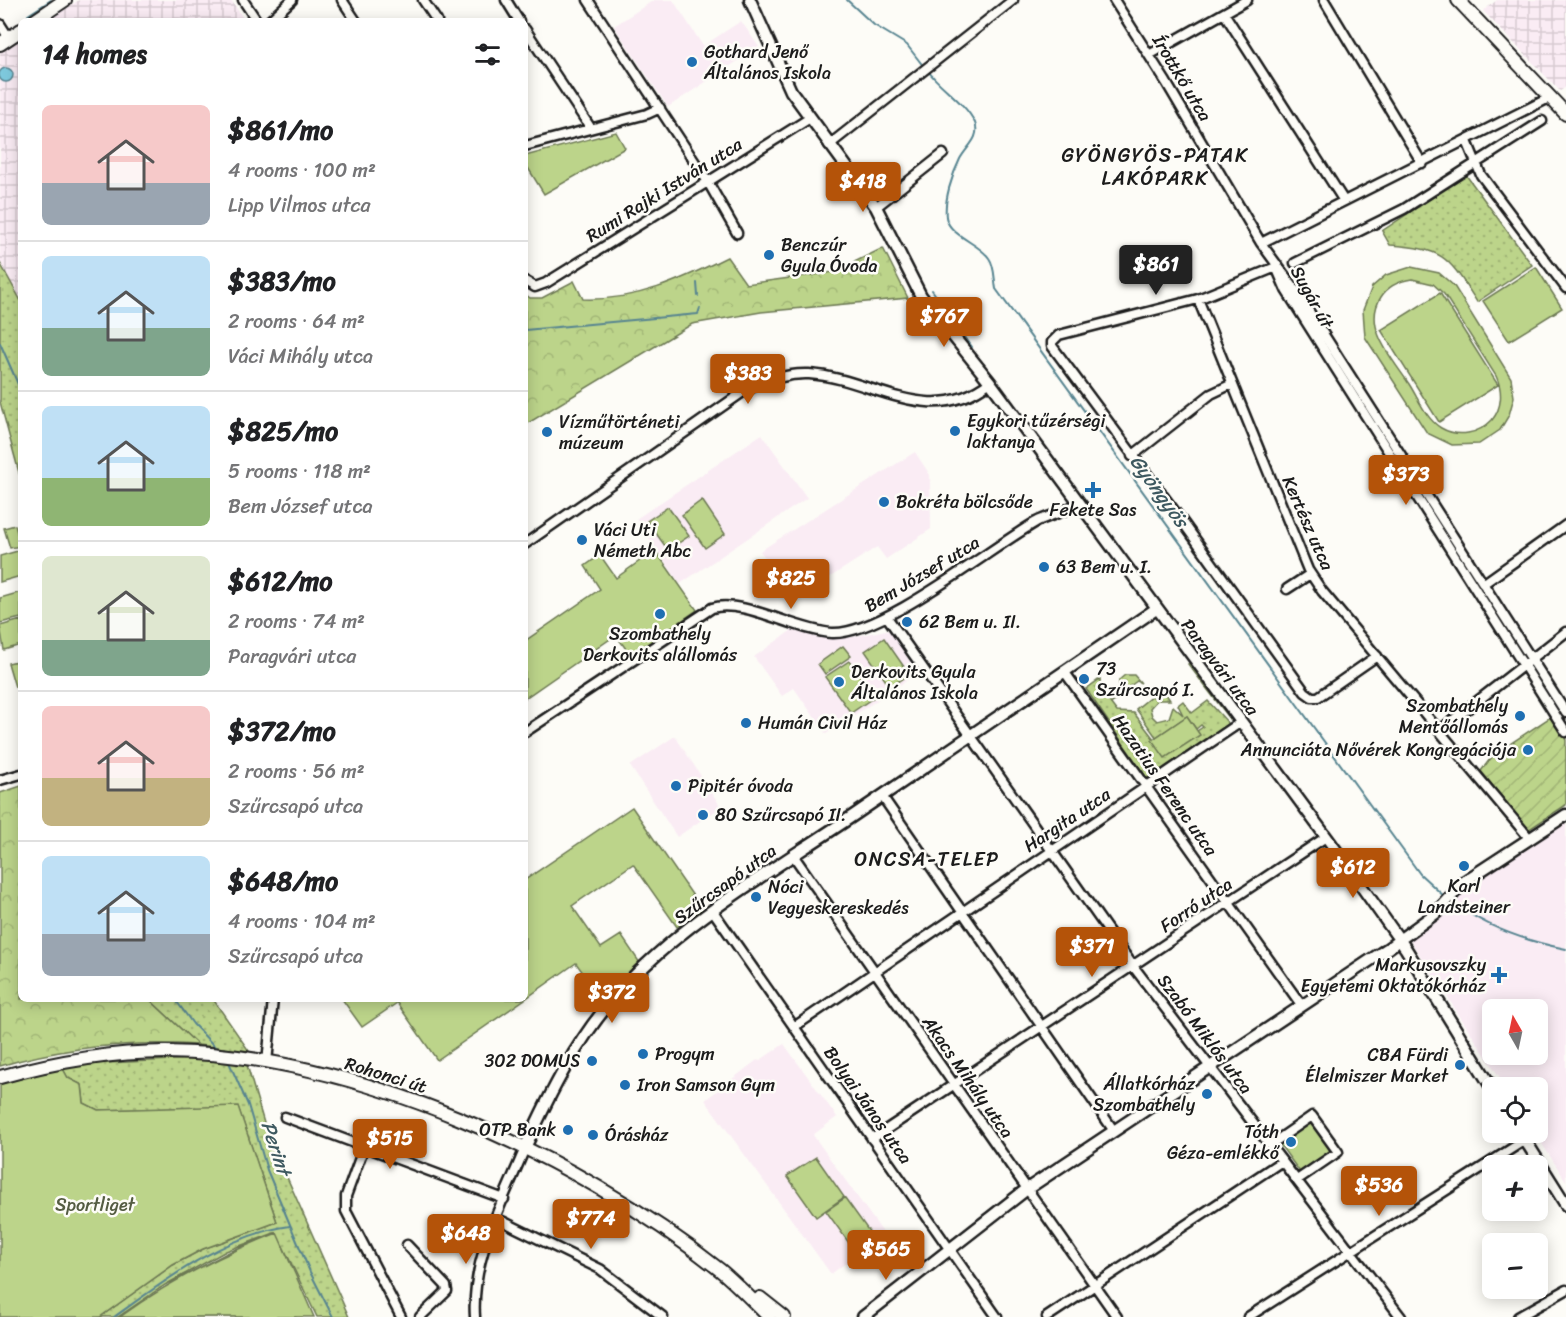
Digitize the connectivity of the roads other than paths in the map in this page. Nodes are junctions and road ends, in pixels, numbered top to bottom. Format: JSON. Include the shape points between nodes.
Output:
{"nodes":[{"id":1,"x":66,"y":0,"type":"edge"},
{"id":2,"x":243,"y":0,"type":"edge"},
{"id":3,"x":292,"y":0,"type":"edge"},
{"id":4,"x":342,"y":0,"type":"edge"},
{"id":5,"x":423,"y":0,"type":"edge"},
{"id":6,"x":506,"y":0,"type":"edge"},
{"id":7,"x":588,"y":0,"type":"edge"},
{"id":8,"x":750,"y":0,"type":"edge"},
{"id":9,"x":1013,"y":0,"type":"edge"},
{"id":10,"x":1114,"y":0,"type":"edge"},
{"id":11,"x":1247,"y":0,"type":"edge"},
{"id":12,"x":1324,"y":0,"type":"edge"},
{"id":13,"x":1458,"y":0,"type":"edge"},
{"id":14,"x":1224,"y":13,"type":"junction"},
{"id":15,"x":39,"y":18,"type":"edge"},
{"id":16,"x":255,"y":18,"type":"edge"},
{"id":17,"x":272,"y":18,"type":"edge"},
{"id":18,"x":354,"y":18,"type":"edge"},
{"id":19,"x":435,"y":18,"type":"edge"},
{"id":20,"x":517,"y":18,"type":"edge"},
{"id":21,"x":0,"y":24,"type":"edge"},
{"id":22,"x":18,"y":32,"type":"edge"},
{"id":23,"x":528,"y":34,"type":"edge"},
{"id":24,"x":4,"y":41,"type":"edge"},
{"id":25,"x":1149,"y":55,"type":"junction"},
{"id":26,"x":1535,"y":79,"type":"junction"},
{"id":27,"x":1551,"y":97,"type":"junction"},
{"id":28,"x":660,"y":108,"type":"junction"},
{"id":29,"x":1533,"y":108,"type":"junction"},
{"id":30,"x":1566,"y":114,"type":"edge"},
{"id":31,"x":810,"y":118,"type":"junction"},
{"id":32,"x":1542,"y":121,"type":"dead end"},
{"id":33,"x":590,"y":127,"type":"junction"},
{"id":34,"x":1467,"y":141,"type":"junction"},
{"id":35,"x":528,"y":145,"type":"edge"},
{"id":36,"x":829,"y":145,"type":"junction"},
{"id":37,"x":943,"y":154,"type":"dead end"},
{"id":38,"x":1422,"y":163,"type":"junction"},
{"id":39,"x":1474,"y":164,"type":"junction"},
{"id":40,"x":708,"y":182,"type":"junction"},
{"id":41,"x":1344,"y":201,"type":"junction"},
{"id":42,"x":876,"y":207,"type":"junction"},
{"id":43,"x":737,"y":232,"type":"dead end"},
{"id":44,"x":1261,"y":243,"type":"junction"},
{"id":45,"x":1295,"y":262,"type":"dead end"},
{"id":46,"x":1276,"y":267,"type":"junction"},
{"id":47,"x":528,"y":283,"type":"edge"},
{"id":48,"x":1566,"y":288,"type":"edge"},
{"id":49,"x":1198,"y":299,"type":"junction"},
{"id":50,"x":990,"y":382,"type":"junction"},
{"id":51,"x":1232,"y":384,"type":"junction"},
{"id":52,"x":1132,"y":456,"type":"junction"},
{"id":53,"x":1078,"y":503,"type":"junction"},
{"id":54,"x":1566,"y":525,"type":"edge"},
{"id":55,"x":528,"y":542,"type":"edge"},
{"id":56,"x":1310,"y":573,"type":"junction"},
{"id":57,"x":1483,"y":584,"type":"junction"},
{"id":58,"x":1287,"y":590,"type":"dead end"},
{"id":59,"x":1156,"y":609,"type":"junction"},
{"id":60,"x":887,"y":617,"type":"junction"},
{"id":61,"x":1566,"y":632,"type":"edge"},
{"id":62,"x":1377,"y":656,"type":"junction"},
{"id":63,"x":1531,"y":661,"type":"junction"},
{"id":64,"x":1523,"y":667,"type":"junction"},
{"id":65,"x":1064,"y":671,"type":"junction"},
{"id":66,"x":1566,"y":713,"type":"edge"},
{"id":67,"x":1240,"y":722,"type":"junction"},
{"id":68,"x":528,"y":730,"type":"edge"},
{"id":69,"x":1438,"y":731,"type":"junction"},
{"id":70,"x":1566,"y":732,"type":"edge"},
{"id":71,"x":970,"y":735,"type":"junction"},
{"id":72,"x":18,"y":775,"type":"edge"},
{"id":73,"x":0,"y":780,"type":"edge"},
{"id":74,"x":1146,"y":786,"type":"junction"},
{"id":75,"x":882,"y":796,"type":"junction"},
{"id":76,"x":1566,"y":815,"type":"edge"},
{"id":77,"x":1326,"y":837,"type":"junction"},
{"id":78,"x":1530,"y":839,"type":"junction"},
{"id":79,"x":1052,"y":851,"type":"junction"},
{"id":80,"x":793,"y":855,"type":"junction"},
{"id":81,"x":1228,"y":903,"type":"junction"},
{"id":82,"x":713,"y":911,"type":"junction"},
{"id":83,"x":962,"y":912,"type":"junction"},
{"id":84,"x":1400,"y":939,"type":"junction"},
{"id":85,"x":1133,"y":966,"type":"junction"},
{"id":86,"x":874,"y":972,"type":"junction"},
{"id":87,"x":273,"y":1002,"type":"edge"},
{"id":88,"x":1302,"y":1006,"type":"junction"},
{"id":89,"x":794,"y":1027,"type":"junction"},
{"id":90,"x":1042,"y":1027,"type":"junction"},
{"id":91,"x":267,"y":1064,"type":"junction"},
{"id":92,"x":1209,"y":1067,"type":"junction"},
{"id":93,"x":0,"y":1077,"type":"edge"},
{"id":94,"x":1485,"y":1077,"type":"edge"},
{"id":95,"x":954,"y":1086,"type":"junction"},
{"id":96,"x":285,"y":1117,"type":"dead end"},
{"id":97,"x":1114,"y":1131,"type":"junction"},
{"id":98,"x":872,"y":1139,"type":"junction"},
{"id":99,"x":1512,"y":1143,"type":"edge"},
{"id":100,"x":1526,"y":1143,"type":"edge"},
{"id":101,"x":1270,"y":1145,"type":"junction"},
{"id":102,"x":364,"y":1147,"type":"junction"},
{"id":103,"x":525,"y":1148,"type":"junction"},
{"id":104,"x":1282,"y":1161,"type":"junction"},
{"id":105,"x":1297,"y":1180,"type":"junction"},
{"id":106,"x":1027,"y":1189,"type":"junction"},
{"id":107,"x":504,"y":1199,"type":"junction"},
{"id":108,"x":1566,"y":1205,"type":"edge"},
{"id":109,"x":496,"y":1218,"type":"junction"},
{"id":110,"x":407,"y":1245,"type":"dead end"},
{"id":111,"x":949,"y":1250,"type":"junction"},
{"id":112,"x":1351,"y":1251,"type":"junction"},
{"id":113,"x":722,"y":1272,"type":"junction"},
{"id":114,"x":1095,"y":1285,"type":"junction"},
{"id":115,"x":1566,"y":1290,"type":"edge"},
{"id":116,"x":767,"y":1315,"type":"edge"},
{"id":117,"x":400,"y":1317,"type":"edge"},
{"id":118,"x":420,"y":1317,"type":"edge"},
{"id":119,"x":475,"y":1317,"type":"edge"},
{"id":120,"x":663,"y":1317,"type":"edge"},
{"id":121,"x":784,"y":1317,"type":"edge"},
{"id":122,"x":863,"y":1317,"type":"edge"},
{"id":123,"x":997,"y":1317,"type":"edge"},
{"id":124,"x":1047,"y":1317,"type":"edge"},
{"id":125,"x":1117,"y":1317,"type":"edge"},
{"id":126,"x":1248,"y":1317,"type":"edge"},
{"id":127,"x":1401,"y":1317,"type":"edge"},
{"id":128,"x":1518,"y":1317,"type":"edge"}],
"edges":[{"from":1,"to":15,"type":"main road"},
{"from":2,"to":16,"type":"street"},
{"from":3,"to":17,"type":"street"},
{"from":4,"to":18,"type":"street"},
{"from":5,"to":19,"type":"street"},
{"from":6,"to":20,"type":"street"},
{"from":7,"to":28,"type":"street"},
{"from":8,"to":31,"type":"street","name":"Paragvári utca","via":[[783,76]]},
{"from":9,"to":36,"type":"street"},
{"from":10,"to":25,"type":"street","name":"Írottkő utca"},
{"from":11,"to":14,"type":"street"},
{"from":12,"to":38,"type":"street"},
{"from":13,"to":26,"type":"main road"},
{"from":14,"to":25,"type":"street"},
{"from":14,"to":41,"type":"street"},
{"from":21,"to":24,"type":"street"},
{"from":22,"to":24,"type":"main road"},
{"from":23,"to":33,"type":"street"},
{"from":25,"to":44,"type":"street","name":"Írottkő utca"},
{"from":26,"to":27,"type":"main road"},
{"from":26,"to":29,"type":"street","via":[[1537,99]]},
{"from":27,"to":29,"type":"street"},
{"from":27,"to":30,"type":"main road"},
{"from":28,"to":33,"type":"street"},
{"from":28,"to":40,"type":"street"},
{"from":29,"to":34,"type":"street"},
{"from":31,"to":36,"type":"street","name":"Paragvári utca"},
{"from":31,"to":40,"type":"street","name":"Rumi Rajki István utca"},
{"from":32,"to":39,"type":"street"},
{"from":33,"to":35,"type":"street"},
{"from":34,"to":38,"type":"street"},
{"from":34,"to":39,"type":"street"},
{"from":36,"to":42,"type":"street","name":"Paragvári utca"},
{"from":37,"to":42,"type":"street"},
{"from":38,"to":41,"type":"street"},
{"from":39,"to":45,"type":"street","via":[[1404,209]]},
{"from":39,"to":48,"type":"street"},
{"from":40,"to":43,"type":"street"},
{"from":40,"to":47,"type":"street","name":"Rumi Rajki István utca","via":[[546,283],[535,287]]},
{"from":41,"to":44,"type":"street"},
{"from":42,"to":50,"type":"street","name":"Paragvári utca","via":[[921,296]]},
{"from":44,"to":46,"type":"street","name":"Írottkő utca"},
{"from":46,"to":49,"type":"street"},
{"from":46,"to":57,"type":"street","name":"Sugár út","via":[[1294,288]]},
{"from":46,"to":64,"type":"street","name":"Sugár út","via":[[1286,290]]},
{"from":49,"to":51,"type":"street","name":"Kertész utca"},
{"from":49,"to":52,"type":"street","via":[[1059,335],[1052,342]]},
{"from":50,"to":53,"type":"street","name":"Paragvári utca"},
{"from":50,"to":55,"type":"street","via":[[966,397],[938,403],[893,397],[810,374],[766,381],[743,392]]},
{"from":51,"to":52,"type":"street","via":[[1211,394]]},
{"from":51,"to":56,"type":"street","name":"Kertész utca"},
{"from":52,"to":62,"type":"street","via":[[1305,692],[1318,697]]},
{"from":53,"to":59,"type":"street","name":"Paragvári utca"},
{"from":53,"to":60,"type":"street","name":"Bem József utca","via":[[1036,522]]},
{"from":54,"to":57,"type":"street"},
{"from":56,"to":58,"type":"street"},
{"from":56,"to":62,"type":"street","name":"Kertész utca"},
{"from":57,"to":63,"type":"street","name":"Sugár út"},
{"from":59,"to":65,"type":"street","name":"Szűrcsapó utca"},
{"from":59,"to":67,"type":"street","name":"Paragvári utca"},
{"from":60,"to":68,"type":"street","name":"Bem József utca","via":[[854,630],[833,633],[736,607],[717,606]]},
{"from":60,"to":71,"type":"street","name":"Szabó Miklós utca"},
{"from":61,"to":63,"type":"street"},
{"from":62,"to":69,"type":"street","name":"Kertész utca"},
{"from":63,"to":64,"type":"street"},
{"from":63,"to":66,"type":"street","name":"Sugár út"},
{"from":64,"to":69,"type":"street"},
{"from":64,"to":70,"type":"street","name":"Sugár út"},
{"from":65,"to":71,"type":"street","name":"Szűrcsapó utca"},
{"from":65,"to":74,"type":"street","name":"Hazatius Ferenc utca"},
{"from":67,"to":74,"type":"street","name":"Hargita utca"},
{"from":67,"to":77,"type":"street","name":"Paragvári utca"},
{"from":69,"to":78,"type":"street","name":"Kertész utca"},
{"from":71,"to":75,"type":"street","name":"Szűrcsapó utca"},
{"from":71,"to":79,"type":"street","name":"Szabó Miklós utca"},
{"from":72,"to":73,"type":"street"},
{"from":74,"to":79,"type":"street","name":"Hargita utca"},
{"from":74,"to":81,"type":"street","name":"Hazatius Ferenc utca"},
{"from":75,"to":80,"type":"street","name":"Szűrcsapó utca"},
{"from":75,"to":83,"type":"street"},
{"from":76,"to":78,"type":"street"},
{"from":77,"to":81,"type":"street","name":"Forró utca"},
{"from":77,"to":84,"type":"street","name":"Paragvári utca"},
{"from":78,"to":84,"type":"street","via":[[1465,881],[1443,905]]},
{"from":79,"to":83,"type":"street","name":"Hargita utca"},
{"from":79,"to":85,"type":"street","name":"Szabó Miklós utca"},
{"from":80,"to":82,"type":"street","name":"Szűrcsapó utca"},
{"from":80,"to":86,"type":"street","name":"Akacs Mihály utca"},
{"from":81,"to":85,"type":"street","name":"Forró utca"},
{"from":81,"to":88,"type":"street","name":"Hazatius Ferenc utca"},
{"from":82,"to":89,"type":"street","name":"Bolyai János utca"},
{"from":82,"to":103,"type":"street","name":"Szűrcsapó utca","via":[[654,958],[606,1008],[562,1072]]},
{"from":83,"to":86,"type":"street","name":"Hargita utca"},
{"from":83,"to":90,"type":"street"},
{"from":84,"to":88,"type":"street"},
{"from":84,"to":94,"type":"street","name":"Paragvári utca"},
{"from":85,"to":90,"type":"street","name":"Forró utca"},
{"from":85,"to":92,"type":"street","name":"Szabó Miklós utca"},
{"from":86,"to":89,"type":"street","name":"Hargita utca"},
{"from":86,"to":95,"type":"street","name":"Akacs Mihály utca"},
{"from":87,"to":91,"type":"street"},
{"from":88,"to":92,"type":"street"},
{"from":89,"to":98,"type":"street","name":"Bolyai János utca"},
{"from":90,"to":95,"type":"street","name":"Forró utca"},
{"from":90,"to":97,"type":"street"},
{"from":91,"to":93,"type":"main road","name":"Rohonci út","via":[[166,1052],[93,1057]]},
{"from":91,"to":103,"type":"main road","name":"Rohonci út","via":[[387,1093]]},
{"from":92,"to":97,"type":"street"},
{"from":92,"to":101,"type":"street","name":"Szabó Miklós utca"},
{"from":95,"to":98,"type":"street","name":"Forró utca"},
{"from":95,"to":106,"type":"street","name":"Akacs Mihály utca"},
{"from":96,"to":102,"type":"street"},
{"from":97,"to":106,"type":"street"},
{"from":98,"to":111,"type":"street","name":"Bolyai János utca"},
{"from":99,"to":112,"type":"street"},
{"from":100,"to":108,"type":"street"},
{"from":101,"to":104,"type":"street","name":"Szabó Miklós utca"},
{"from":101,"to":105,"type":"street","via":[[1312,1116],[1338,1152]]},
{"from":102,"to":107,"type":"street"},
{"from":102,"to":117,"type":"street","via":[[346,1196],[346,1211]]},
{"from":103,"to":107,"type":"street","name":"Szűrcsapó utca"},
{"from":103,"to":113,"type":"main road","name":"Rohonci út","via":[[623,1202]]},
{"from":104,"to":105,"type":"street","name":"Szabó Miklós utca"},
{"from":104,"to":114,"type":"street"},
{"from":105,"to":112,"type":"street","name":"Szabó Miklós utca"},
{"from":106,"to":111,"type":"street"},
{"from":106,"to":114,"type":"street","name":"Akacs Mihály utca"},
{"from":107,"to":109,"type":"street","name":"Szűrcsapó utca"},
{"from":109,"to":119,"type":"street","name":"Szűrcsapó utca","via":[[480,1261]]},
{"from":109,"to":120,"type":"street","via":[[600,1269]]},
{"from":110,"to":118,"type":"street","via":[[447,1291]]},
{"from":111,"to":122,"type":"street"},
{"from":111,"to":123,"type":"street","name":"Bolyai János utca"},
{"from":112,"to":126,"type":"street"},
{"from":112,"to":127,"type":"street","name":"Szabó Miklós utca"},
{"from":113,"to":116,"type":"main road","name":"Rohonci út"},
{"from":113,"to":121,"type":"main road","name":"Rohonci út"},
{"from":114,"to":124,"type":"street"},
{"from":114,"to":125,"type":"street","name":"Akacs Mihály utca"},
{"from":115,"to":128,"type":"street"}]}
